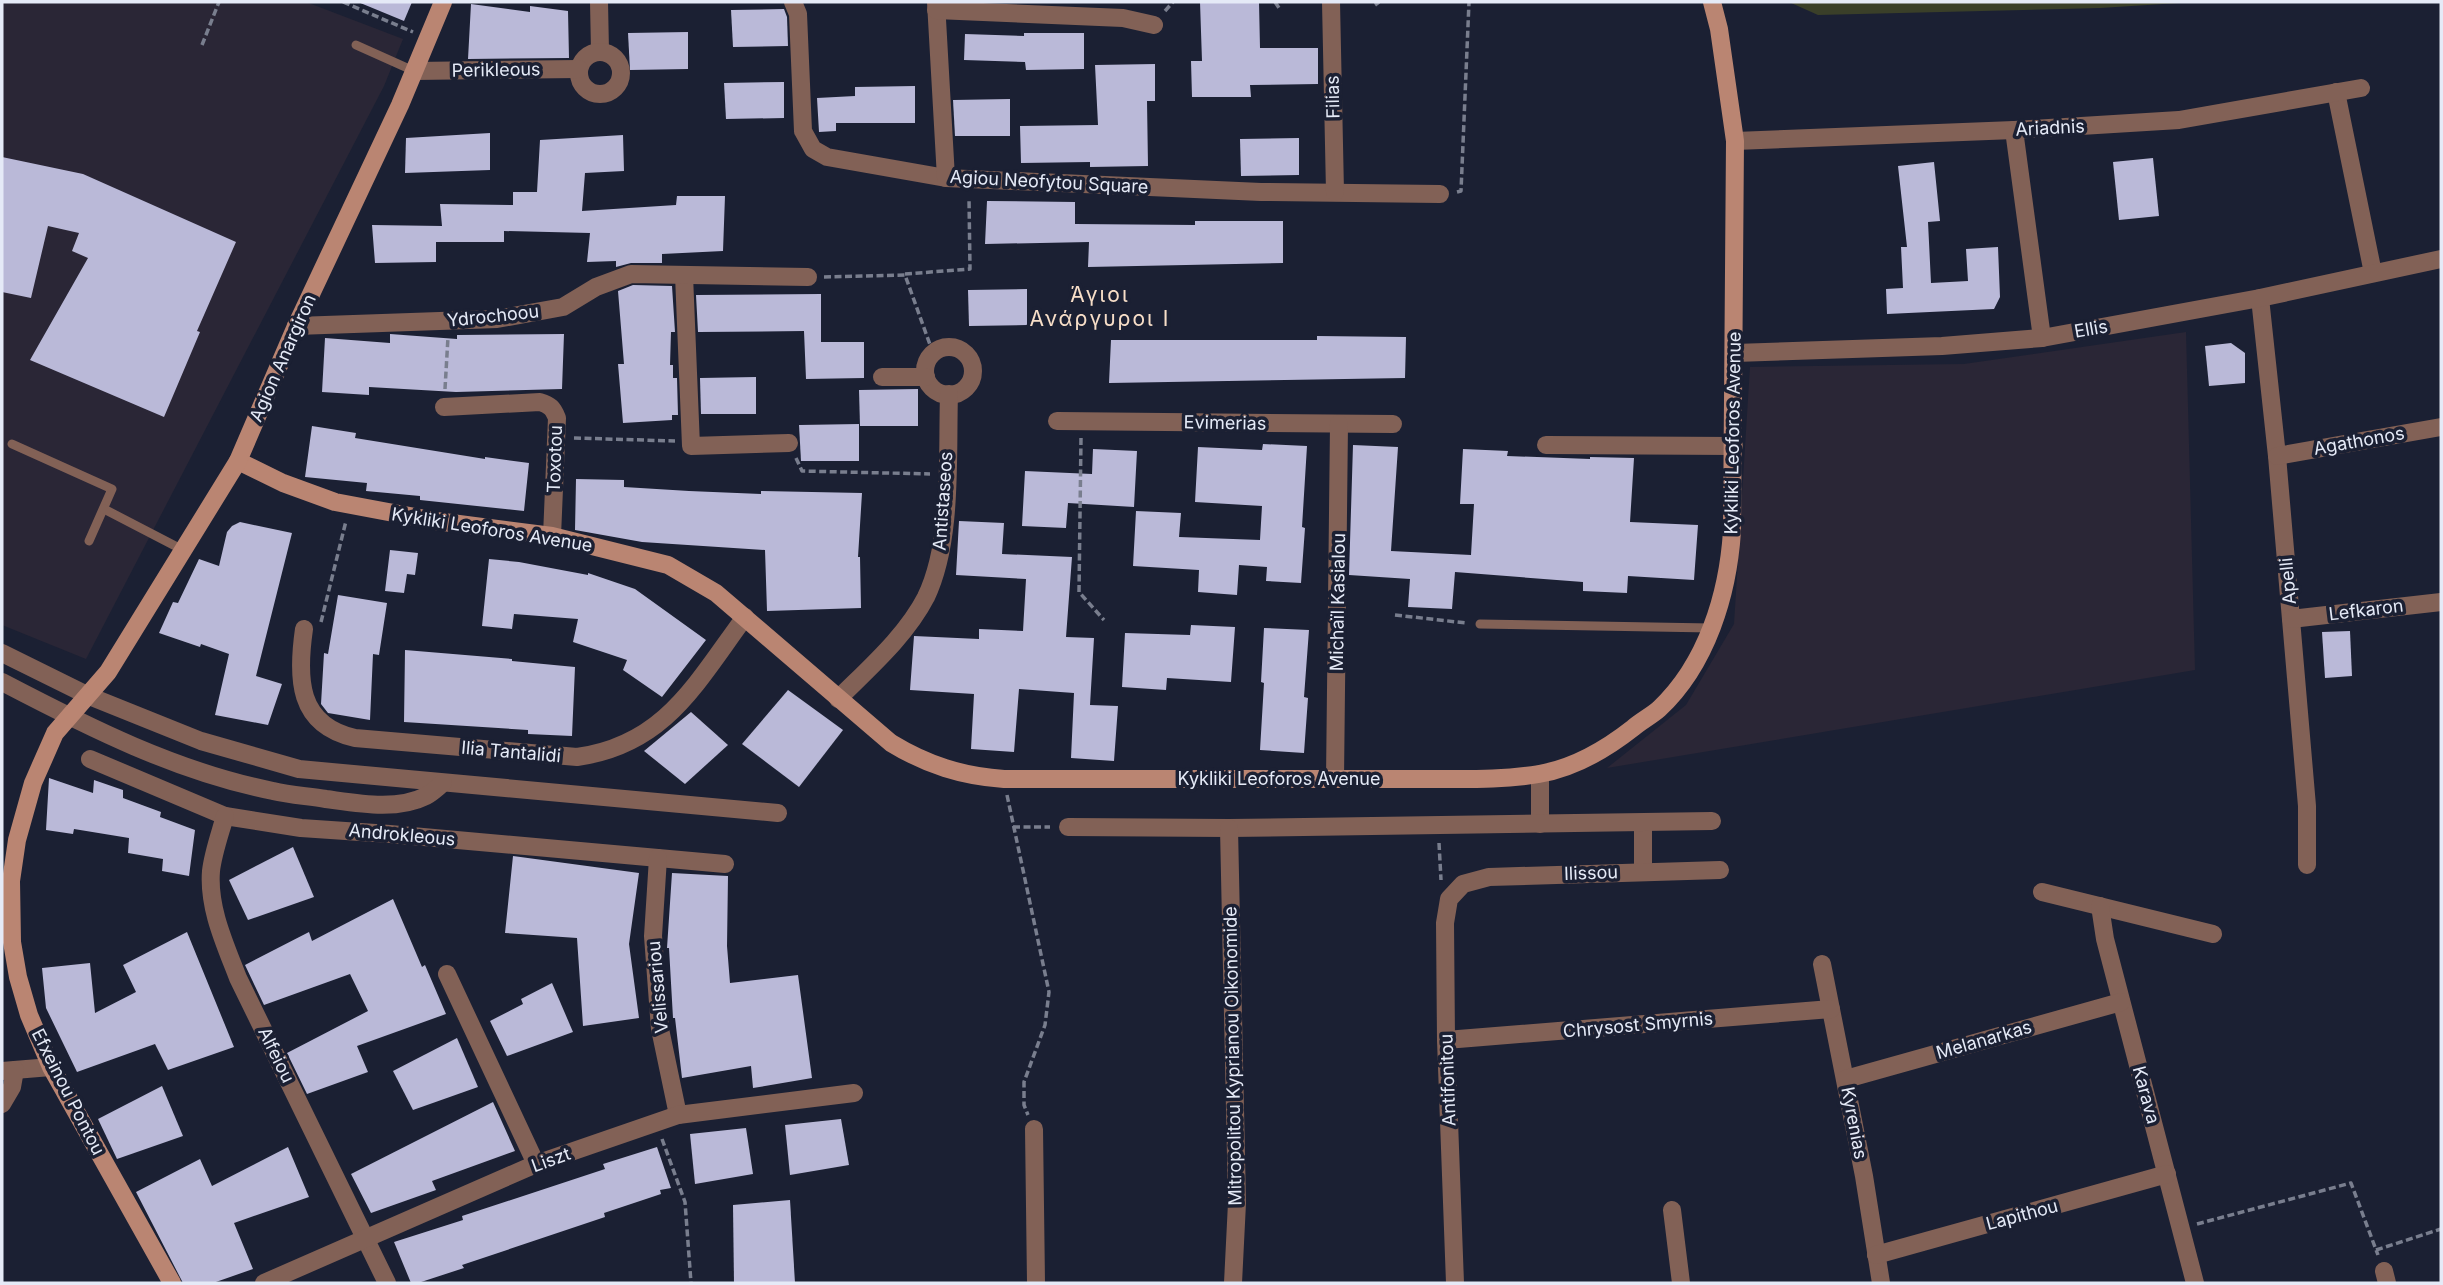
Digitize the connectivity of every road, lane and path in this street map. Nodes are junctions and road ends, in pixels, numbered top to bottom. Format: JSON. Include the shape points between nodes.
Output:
{"nodes":[{"id":1,"x":219,"y":2,"type":"edge"},
{"id":2,"x":343,"y":2,"type":"edge"},
{"id":3,"x":443,"y":2,"type":"edge"},
{"id":4,"x":599,"y":2,"type":"edge"},
{"id":5,"x":793,"y":2,"type":"edge"},
{"id":6,"x":1275,"y":2,"type":"edge"},
{"id":7,"x":1331,"y":2,"type":"edge"},
{"id":8,"x":1469,"y":2,"type":"edge"},
{"id":9,"x":1712,"y":2,"type":"edge"},
{"id":10,"x":936,"y":6,"type":"edge"},
{"id":11,"x":1279,"y":8,"type":"dead end"},
{"id":12,"x":1154,"y":25,"type":"dead end"},
{"id":13,"x":428,"y":38,"type":"junction"},
{"id":14,"x":202,"y":45,"type":"dead end"},
{"id":15,"x":356,"y":45,"type":"dead end"},
{"id":16,"x":600,"y":51,"type":"junction"},
{"id":17,"x":579,"y":69,"type":"junction"},
{"id":18,"x":414,"y":71,"type":"junction"},
{"id":19,"x":2361,"y":88,"type":"dead end"},
{"id":20,"x":2336,"y":92,"type":"junction"},
{"id":21,"x":2014,"y":130,"type":"junction"},
{"id":22,"x":1735,"y":141,"type":"junction"},
{"id":23,"x":946,"y":177,"type":"junction"},
{"id":24,"x":969,"y":178,"type":"junction"},
{"id":25,"x":1335,"y":192,"type":"junction"},
{"id":26,"x":1440,"y":194,"type":"joint"},
{"id":27,"x":2441,"y":259,"type":"edge"},
{"id":28,"x":2373,"y":273,"type":"junction"},
{"id":29,"x":684,"y":275,"type":"junction"},
{"id":30,"x":905,"y":275,"type":"junction"},
{"id":31,"x":808,"y":277,"type":"joint"},
{"id":32,"x":2260,"y":298,"type":"junction"},
{"id":33,"x":449,"y":321,"type":"junction"},
{"id":34,"x":296,"y":326,"type":"junction"},
{"id":35,"x":2042,"y":338,"type":"junction"},
{"id":36,"x":933,"y":353,"type":"junction"},
{"id":37,"x":1735,"y":354,"type":"junction"},
{"id":38,"x":882,"y":377,"type":"dead end"},
{"id":39,"x":926,"y":377,"type":"junction"},
{"id":40,"x":949,"y":394,"type":"junction"},
{"id":41,"x":444,"y":407,"type":"joint"},
{"id":42,"x":1057,"y":421,"type":"dead end"},
{"id":43,"x":1082,"y":421,"type":"junction"},
{"id":44,"x":1339,"y":424,"type":"junction"},
{"id":45,"x":1393,"y":424,"type":"dead end"},
{"id":46,"x":2441,"y":427,"type":"edge"},
{"id":47,"x":556,"y":438,"type":"junction"},
{"id":48,"x":691,"y":442,"type":"junction"},
{"id":49,"x":789,"y":443,"type":"joint"},
{"id":50,"x":12,"y":444,"type":"dead end"},
{"id":51,"x":1545,"y":445,"type":"dead end"},
{"id":52,"x":1734,"y":446,"type":"junction"},
{"id":53,"x":2277,"y":456,"type":"junction"},
{"id":54,"x":238,"y":461,"type":"junction"},
{"id":55,"x":946,"y":475,"type":"junction"},
{"id":56,"x":349,"y":505,"type":"junction"},
{"id":57,"x":104,"y":509,"type":"junction"},
{"id":58,"x":552,"y":536,"type":"junction"},
{"id":59,"x":89,"y":541,"type":"dead end"},
{"id":60,"x":183,"y":550,"type":"junction"},
{"id":61,"x":2441,"y":601,"type":"edge"},
{"id":62,"x":1395,"y":615,"type":"dead end"},
{"id":63,"x":745,"y":617,"type":"junction"},
{"id":64,"x":2291,"y":619,"type":"junction"},
{"id":65,"x":1104,"y":620,"type":"dead end"},
{"id":66,"x":1480,"y":624,"type":"joint"},
{"id":67,"x":1711,"y":628,"type":"junction"},
{"id":68,"x":304,"y":629,"type":"joint"},
{"id":69,"x":2,"y":653,"type":"edge"},
{"id":70,"x":2,"y":682,"type":"edge"},
{"id":71,"x":89,"y":696,"type":"junction"},
{"id":72,"x":838,"y":699,"type":"junction"},
{"id":73,"x":69,"y":718,"type":"junction"},
{"id":74,"x":90,"y":759,"type":"dead end"},
{"id":75,"x":1540,"y":774,"type":"junction"},
{"id":76,"x":1004,"y":779,"type":"junction"},
{"id":77,"x":1335,"y":779,"type":"junction"},
{"id":78,"x":443,"y":783,"type":"junction"},
{"id":79,"x":399,"y":803,"type":"junction"},
{"id":80,"x":778,"y":813,"type":"dead end"},
{"id":81,"x":225,"y":817,"type":"junction"},
{"id":82,"x":1712,"y":821,"type":"dead end"},
{"id":83,"x":1643,"y":823,"type":"junction"},
{"id":84,"x":1540,"y":824,"type":"junction"},
{"id":85,"x":1438,"y":825,"type":"junction"},
{"id":86,"x":1013,"y":827,"type":"junction"},
{"id":87,"x":1068,"y":827,"type":"joint"},
{"id":88,"x":1229,"y":828,"type":"junction"},
{"id":89,"x":390,"y":834,"type":"junction"},
{"id":90,"x":659,"y":858,"type":"junction"},
{"id":91,"x":725,"y":864,"type":"dead end"},
{"id":92,"x":2307,"y":865,"type":"dead end"},
{"id":93,"x":1720,"y":870,"type":"dead end"},
{"id":94,"x":1643,"y":871,"type":"junction"},
{"id":95,"x":2042,"y":892,"type":"dead end"},
{"id":96,"x":1449,"y":898,"type":"junction"},
{"id":97,"x":2100,"y":906,"type":"junction"},
{"id":98,"x":2213,"y":934,"type":"dead end"},
{"id":99,"x":1822,"y":964,"type":"dead end"},
{"id":100,"x":447,"y":974,"type":"dead end"},
{"id":101,"x":2121,"y":1002,"type":"junction"},
{"id":102,"x":1831,"y":1009,"type":"junction"},
{"id":103,"x":1446,"y":1040,"type":"junction"},
{"id":104,"x":51,"y":1067,"type":"junction"},
{"id":105,"x":8,"y":1070,"type":"edge"},
{"id":106,"x":1846,"y":1079,"type":"junction"},
{"id":107,"x":854,"y":1093,"type":"dead end"},
{"id":108,"x":2,"y":1104,"type":"edge"},
{"id":109,"x":678,"y":1115,"type":"junction"},
{"id":110,"x":655,"y":1122,"type":"junction"},
{"id":111,"x":1034,"y":1129,"type":"joint"},
{"id":112,"x":536,"y":1164,"type":"junction"},
{"id":113,"x":2167,"y":1174,"type":"junction"},
{"id":114,"x":1672,"y":1210,"type":"dead end"},
{"id":115,"x":2181,"y":1228,"type":"junction"},
{"id":116,"x":2441,"y":1229,"type":"edge"},
{"id":117,"x":366,"y":1238,"type":"junction"},
{"id":118,"x":2376,"y":1250,"type":"junction"},
{"id":119,"x":1877,"y":1255,"type":"junction"},
{"id":120,"x":2385,"y":1277,"type":"edge"},
{"id":121,"x":172,"y":1283,"type":"edge"},
{"id":122,"x":264,"y":1283,"type":"edge"},
{"id":123,"x":387,"y":1283,"type":"edge"},
{"id":124,"x":691,"y":1283,"type":"edge"},
{"id":125,"x":1037,"y":1283,"type":"edge"},
{"id":126,"x":1233,"y":1283,"type":"edge"},
{"id":127,"x":1455,"y":1283,"type":"edge"},
{"id":128,"x":1681,"y":1283,"type":"edge"},
{"id":129,"x":1881,"y":1283,"type":"edge"},
{"id":130,"x":2195,"y":1283,"type":"edge"}],
"edges":[{"from":1,"to":14,"type":"path"},
{"from":2,"to":13,"type":"path"},
{"from":3,"to":13,"type":"street","name":"Agion Anargiron"},
{"from":4,"to":16,"type":"street"},
{"from":5,"to":23,"type":"street","name":"Agiou Neofytou Square","via":[[798,14],[803,131],[813,149],[845,161]]},
{"from":6,"to":11,"type":"path"},
{"from":7,"to":25,"type":"street","name":"Filias"},
{"from":8,"to":26,"type":"path","via":[[1461,191]]},
{"from":9,"to":22,"type":"street","name":"Kykliki Leoforos Avenue"},
{"from":10,"to":12,"type":"street","via":[[1123,18]]},
{"from":10,"to":23,"type":"street"},
{"from":13,"to":18,"type":"street","name":"Agion Anargiron"},
{"from":15,"to":18,"type":"lane"},
{"from":16,"to":17,"type":"street","via":[[586,57]]},
{"from":16,"to":17,"type":"street","via":[[612,55],[620,65],[621,79],[613,89],[600,94],[586,89]]},
{"from":17,"to":18,"type":"street","name":"Perikleous"},
{"from":18,"to":34,"type":"street","name":"Agion Anargiron"},
{"from":19,"to":20,"type":"street","name":"Ariadnis"},
{"from":20,"to":21,"type":"street","name":"Ariadnis","via":[[2179,120]]},
{"from":20,"to":28,"type":"street"},
{"from":21,"to":22,"type":"street","name":"Ariadnis"},
{"from":21,"to":35,"type":"street"},
{"from":22,"to":37,"type":"street","name":"Kykliki Leoforos Avenue"},
{"from":23,"to":24,"type":"street","name":"Agiou Neofytou Square"},
{"from":24,"to":25,"type":"street","name":"Agiou Neofytou Square"},
{"from":24,"to":30,"type":"path","via":[[970,269]]},
{"from":25,"to":26,"type":"street","name":"Agiou Neofytou Square"},
{"from":27,"to":28,"type":"street","name":"Ellis"},
{"from":28,"to":32,"type":"street","name":"Ellis"},
{"from":29,"to":31,"type":"street","name":"Ydrochoou"},
{"from":29,"to":33,"type":"street","name":"Ydrochoou","via":[[631,274],[596,287],[563,307],[497,319]]},
{"from":29,"to":48,"type":"street"},
{"from":30,"to":31,"type":"path"},
{"from":30,"to":36,"type":"path"},
{"from":32,"to":35,"type":"street","name":"Ellis"},
{"from":32,"to":53,"type":"street","name":"Apelli"},
{"from":33,"to":34,"type":"street","name":"Ydrochoou"},
{"from":33,"to":41,"type":"path"},
{"from":34,"to":54,"type":"street","name":"Agion Anargiron"},
{"from":35,"to":37,"type":"street","name":"Ellis"},
{"from":36,"to":39,"type":"street"},
{"from":36,"to":40,"type":"street","via":[[948,346],[970,358],[970,383]]},
{"from":37,"to":52,"type":"street","name":"Kykliki Leoforos Avenue"},
{"from":38,"to":39,"type":"street"},
{"from":39,"to":40,"type":"street","via":[[934,390]]},
{"from":40,"to":55,"type":"street","name":"Antistaseos"},
{"from":41,"to":47,"type":"street","name":"Toxotou","via":[[540,402],[549,405],[557,418]]},
{"from":42,"to":43,"type":"street","name":"Evimerias"},
{"from":43,"to":44,"type":"street","name":"Evimerias"},
{"from":43,"to":65,"type":"path","via":[[1079,592]]},
{"from":44,"to":45,"type":"street","name":"Evimerias"},
{"from":44,"to":77,"type":"street","name":"Michaïl Kasialou"},
{"from":46,"to":53,"type":"street","name":"Agathonos"},
{"from":47,"to":48,"type":"path"},
{"from":47,"to":58,"type":"street","name":"Toxotou"},
{"from":48,"to":49,"type":"street","via":[[691,446]]},
{"from":49,"to":55,"type":"path","via":[[802,471]]},
{"from":50,"to":57,"type":"lane","via":[[112,489]]},
{"from":51,"to":52,"type":"street"},
{"from":52,"to":67,"type":"street","name":"Kykliki Leoforos Avenue","via":[[1731,557]]},
{"from":53,"to":64,"type":"street","name":"Apelli"},
{"from":54,"to":56,"type":"street","name":"Kykliki Leoforos Avenue","via":[[295,488]]},
{"from":54,"to":60,"type":"street","name":"Agion Anargiron"},
{"from":55,"to":72,"type":"street","name":"Antistaseos","via":[[940,556],[925,598],[887,649]]},
{"from":56,"to":58,"type":"street","name":"Kykliki Leoforos Avenue"},
{"from":56,"to":68,"type":"path","via":[[319,628]]},
{"from":57,"to":59,"type":"lane"},
{"from":57,"to":60,"type":"lane"},
{"from":58,"to":63,"type":"street","name":"Kykliki Leoforos Avenue","via":[[667,565],[716,593]]},
{"from":60,"to":71,"type":"street","name":"Agion Anargiron"},
{"from":61,"to":64,"type":"street","name":"Lefkaron"},
{"from":62,"to":66,"type":"path"},
{"from":63,"to":68,"type":"street","name":"Ilia Tantalidi","via":[[661,722],[630,743],[577,757],[337,734],[312,712],[301,687]]},
{"from":63,"to":72,"type":"street","name":"Kykliki Leoforos Avenue"},
{"from":64,"to":92,"type":"street","name":"Apelli","via":[[2307,806]]},
{"from":66,"to":67,"type":"lane"},
{"from":67,"to":75,"type":"street","name":"Kykliki Leoforos Avenue","via":[[1689,670],[1659,708],[1608,747]]},
{"from":69,"to":71,"type":"street"},
{"from":70,"to":73,"type":"street"},
{"from":71,"to":73,"type":"street","name":"Efxeinou Pontou"},
{"from":71,"to":78,"type":"street","via":[[201,741],[299,769]]},
{"from":72,"to":76,"type":"street","name":"Kykliki Leoforos Avenue","via":[[909,755],[946,770]]},
{"from":73,"to":79,"type":"street","via":[[211,775],[272,791],[364,804]]},
{"from":73,"to":104,"type":"street","name":"Efxeinou Pontou","via":[[55,733],[33,783],[11,881],[18,977]]},
{"from":74,"to":81,"type":"street","name":"Androkleous"},
{"from":75,"to":77,"type":"street","name":"Kykliki Leoforos Avenue"},
{"from":75,"to":84,"type":"street"},
{"from":76,"to":77,"type":"street","name":"Kykliki Leoforos Avenue"},
{"from":76,"to":86,"type":"path"},
{"from":78,"to":79,"type":"street","via":[[426,797]]},
{"from":78,"to":80,"type":"street"},
{"from":79,"to":89,"type":"street"},
{"from":81,"to":89,"type":"street","name":"Androkleous"},
{"from":81,"to":117,"type":"street","name":"Alfeiou","via":[[211,892],[221,934],[238,978]]},
{"from":82,"to":83,"type":"street"},
{"from":83,"to":84,"type":"street"},
{"from":83,"to":94,"type":"street"},
{"from":84,"to":85,"type":"street"},
{"from":85,"to":88,"type":"street"},
{"from":85,"to":96,"type":"path","via":[[1440,878]]},
{"from":86,"to":87,"type":"path"},
{"from":86,"to":111,"type":"path","via":[[1049,992],[1045,1025],[1024,1082],[1024,1105]]},
{"from":87,"to":88,"type":"street"},
{"from":88,"to":126,"type":"street","name":"Mitropolitou Kyprianou Oikonomide","via":[[1237,1203]]},
{"from":89,"to":90,"type":"street","name":"Androkleous"},
{"from":90,"to":91,"type":"street","name":"Androkleous"},
{"from":90,"to":109,"type":"street","name":"Velissariou","via":[[653,936],[660,1029]]},
{"from":93,"to":94,"type":"street","name":"Ilissou"},
{"from":94,"to":96,"type":"street","name":"Ilissou","via":[[1489,877],[1463,884]]},
{"from":95,"to":97,"type":"street"},
{"from":96,"to":103,"type":"street","name":"Antifonitou"},
{"from":97,"to":98,"type":"street"},
{"from":97,"to":101,"type":"street","name":"Karava"},
{"from":99,"to":102,"type":"street","name":"Kyrenias"},
{"from":100,"to":112,"type":"street"},
{"from":101,"to":106,"type":"street","name":"Melanarkas"},
{"from":101,"to":113,"type":"street","name":"Karava"},
{"from":102,"to":103,"type":"street","name":"Chrysost Smyrnis"},
{"from":102,"to":106,"type":"street","name":"Kyrenias"},
{"from":103,"to":127,"type":"street","name":"Antifonitou"},
{"from":104,"to":105,"type":"street"},
{"from":104,"to":121,"type":"street","name":"Efxeinou Pontou"},
{"from":105,"to":108,"type":"street","via":[[12,1087]]},
{"from":106,"to":119,"type":"street","name":"Kyrenias"},
{"from":107,"to":109,"type":"street","name":"Liszt"},
{"from":109,"to":110,"type":"street","name":"Liszt"},
{"from":110,"to":112,"type":"street","name":"Liszt"},
{"from":110,"to":124,"type":"path","via":[[685,1202]]},
{"from":111,"to":125,"type":"street"},
{"from":112,"to":117,"type":"street","name":"Liszt"},
{"from":113,"to":115,"type":"street","name":"Karava"},
{"from":113,"to":119,"type":"street","name":"Lapithou"},
{"from":114,"to":128,"type":"street"},
{"from":115,"to":118,"type":"path","via":[[2351,1182]]},
{"from":115,"to":130,"type":"street","name":"Karava"},
{"from":116,"to":118,"type":"path"},
{"from":117,"to":122,"type":"street","name":"Liszt"},
{"from":117,"to":123,"type":"street","name":"Alfeiou"},
{"from":118,"to":120,"type":"path"},
{"from":119,"to":129,"type":"street","name":"Kyrenias"}]}
